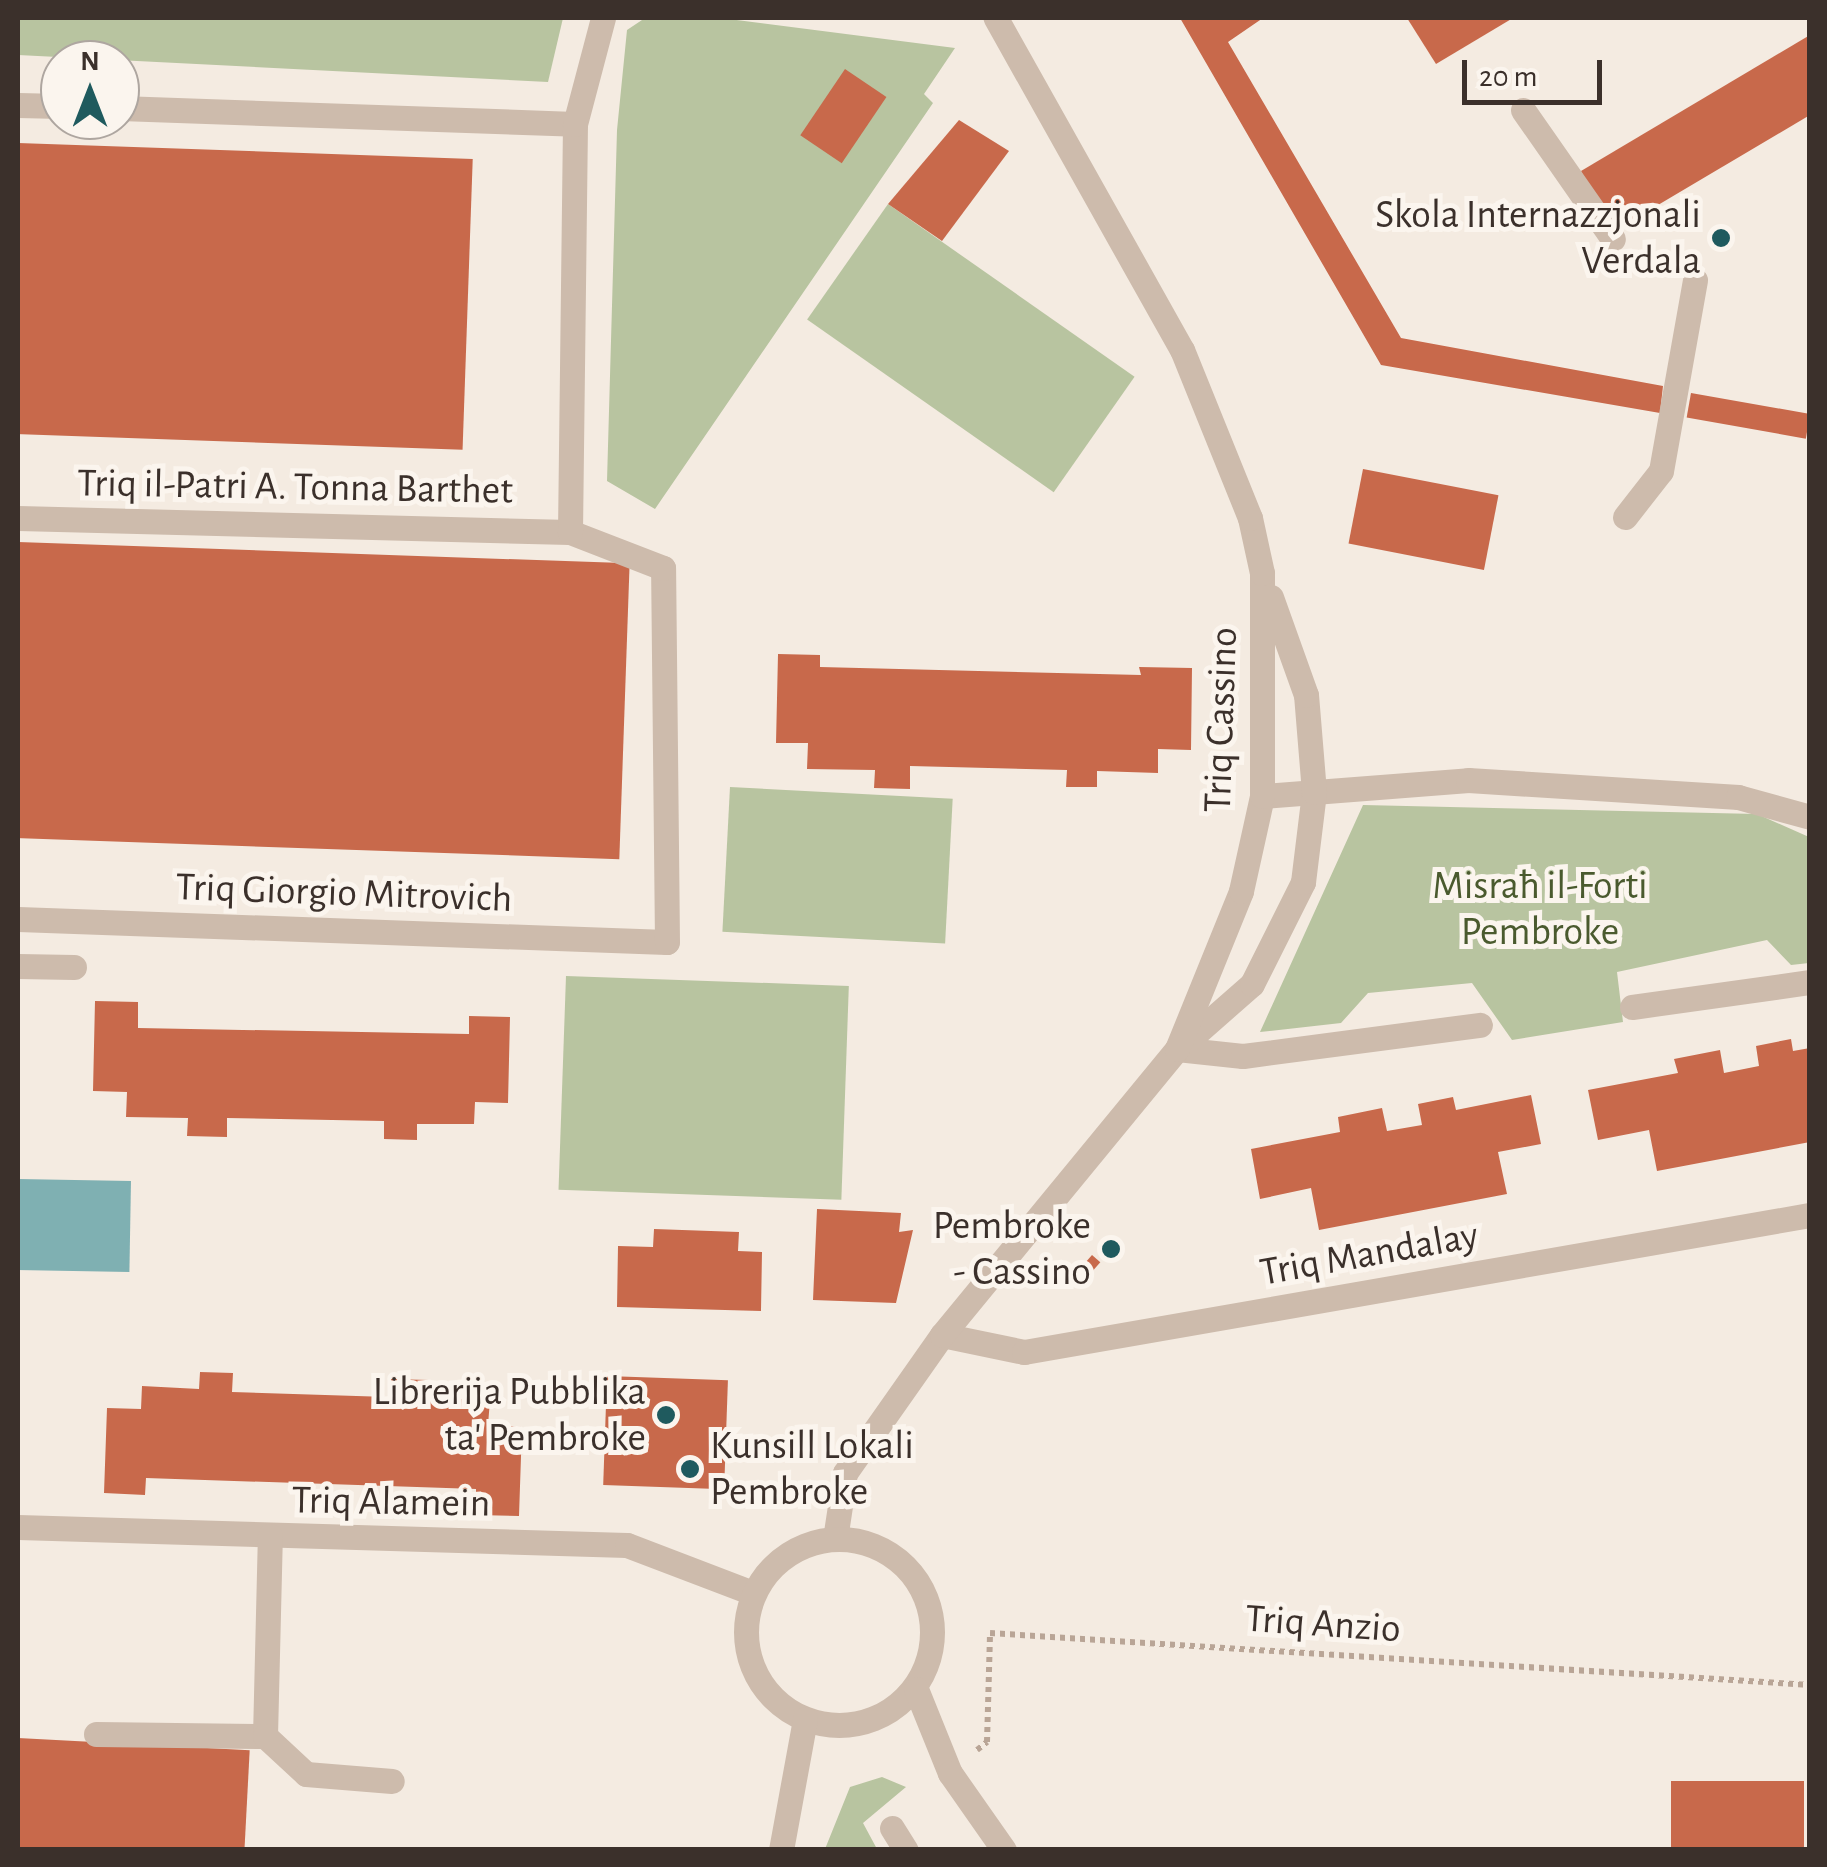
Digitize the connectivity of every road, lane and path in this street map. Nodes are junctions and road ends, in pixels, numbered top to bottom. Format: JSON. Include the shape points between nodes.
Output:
{"nodes":[{"id":1,"x":603,"y":18,"type":"edge"},
{"id":2,"x":996,"y":18,"type":"edge"},
{"id":3,"x":140,"y":109,"type":"edge"},
{"id":4,"x":1523,"y":110,"type":"dead end"},
{"id":5,"x":575,"y":124,"type":"junction"},
{"id":6,"x":1613,"y":240,"type":"dead end"},
{"id":7,"x":1695,"y":280,"type":"dead end"},
{"id":8,"x":1626,"y":517,"type":"dead end"},
{"id":9,"x":18,"y":518,"type":"edge"},
{"id":10,"x":570,"y":532,"type":"junction"},
{"id":11,"x":1262,"y":573,"type":"junction"},
{"id":12,"x":1314,"y":792,"type":"junction"},
{"id":13,"x":1262,"y":796,"type":"junction"},
{"id":14,"x":1810,"y":816,"type":"edge"},
{"id":15,"x":18,"y":919,"type":"edge"},
{"id":16,"x":667,"y":942,"type":"joint"},
{"id":17,"x":18,"y":966,"type":"edge"},
{"id":18,"x":74,"y":968,"type":"dead end"},
{"id":19,"x":1810,"y":982,"type":"edge"},
{"id":20,"x":1632,"y":1007,"type":"dead end"},
{"id":21,"x":1480,"y":1026,"type":"dead end"},
{"id":22,"x":1177,"y":1049,"type":"junction"},
{"id":23,"x":1810,"y":1215,"type":"edge"},
{"id":24,"x":942,"y":1335,"type":"junction"},
{"id":25,"x":18,"y":1528,"type":"edge"},
{"id":26,"x":270,"y":1536,"type":"junction"},
{"id":27,"x":835,"y":1538,"type":"junction"},
{"id":28,"x":753,"y":1594,"type":"junction"},
{"id":29,"x":1810,"y":1685,"type":"edge"},
{"id":30,"x":916,"y":1689,"type":"junction"},
{"id":31,"x":805,"y":1718,"type":"junction"},
{"id":32,"x":96,"y":1734,"type":"dead end"},
{"id":33,"x":264,"y":1736,"type":"junction"},
{"id":34,"x":950,"y":1773,"type":"junction"},
{"id":35,"x":392,"y":1781,"type":"dead end"},
{"id":36,"x":781,"y":1850,"type":"edge"},
{"id":37,"x":1004,"y":1850,"type":"edge"}],
"edges":[{"from":1,"to":5,"type":"street"},
{"from":2,"to":11,"type":"street","name":"Triq Cassino","via":[[1182,350],[1221,432]]},
{"from":3,"to":5,"type":"street"},
{"from":4,"to":6,"type":"street"},
{"from":5,"to":10,"type":"street"},
{"from":7,"to":8,"type":"street","via":[[1661,471]]},
{"from":9,"to":10,"type":"street","name":"Triq il-Patri A. Tonna Barthet"},
{"from":10,"to":16,"type":"street","name":"Triq il-Patri A. Tonna Barthet","via":[[663,568]]},
{"from":11,"to":12,"type":"street","via":[[1306,695]]},
{"from":11,"to":13,"type":"street","name":"Triq Cassino"},
{"from":12,"to":13,"type":"street"},
{"from":12,"to":14,"type":"street","via":[[1468,780],[1738,798]]},
{"from":12,"to":22,"type":"street","via":[[1303,882],[1252,984]]},
{"from":13,"to":22,"type":"street","name":"Triq Cassino","via":[[1242,891]]},
{"from":15,"to":16,"type":"street","name":"Triq Giorgio Mitrovich"},
{"from":17,"to":18,"type":"street"},
{"from":19,"to":20,"type":"street"},
{"from":21,"to":22,"type":"street","via":[[1243,1056]]},
{"from":22,"to":24,"type":"street","name":"Triq Cassino"},
{"from":23,"to":24,"type":"street","name":"Triq Mandalay","via":[[1024,1352]]},
{"from":24,"to":27,"type":"street","name":"Triq Cassino","via":[[846,1473]]},
{"from":25,"to":26,"type":"street","name":"Triq Alamein"},
{"from":26,"to":28,"type":"street","name":"Triq Alamein","via":[[627,1545]]},
{"from":26,"to":33,"type":"street"},
{"from":27,"to":28,"type":"street","via":[[786,1554]]},
{"from":27,"to":30,"type":"street","via":[[888,1552],[924,1594],[930,1649]]},
{"from":28,"to":31,"type":"street","via":[[747,1653],[759,1681]]},
{"from":29,"to":34,"type":"path","name":"Triq Anzio","via":[[990,1633],[988,1742]]},
{"from":30,"to":31,"type":"street","via":[[858,1722]]},
{"from":30,"to":34,"type":"street"},
{"from":31,"to":36,"type":"street"},
{"from":32,"to":33,"type":"street"},
{"from":33,"to":35,"type":"street","via":[[306,1774]]},
{"from":34,"to":37,"type":"street"}]}
